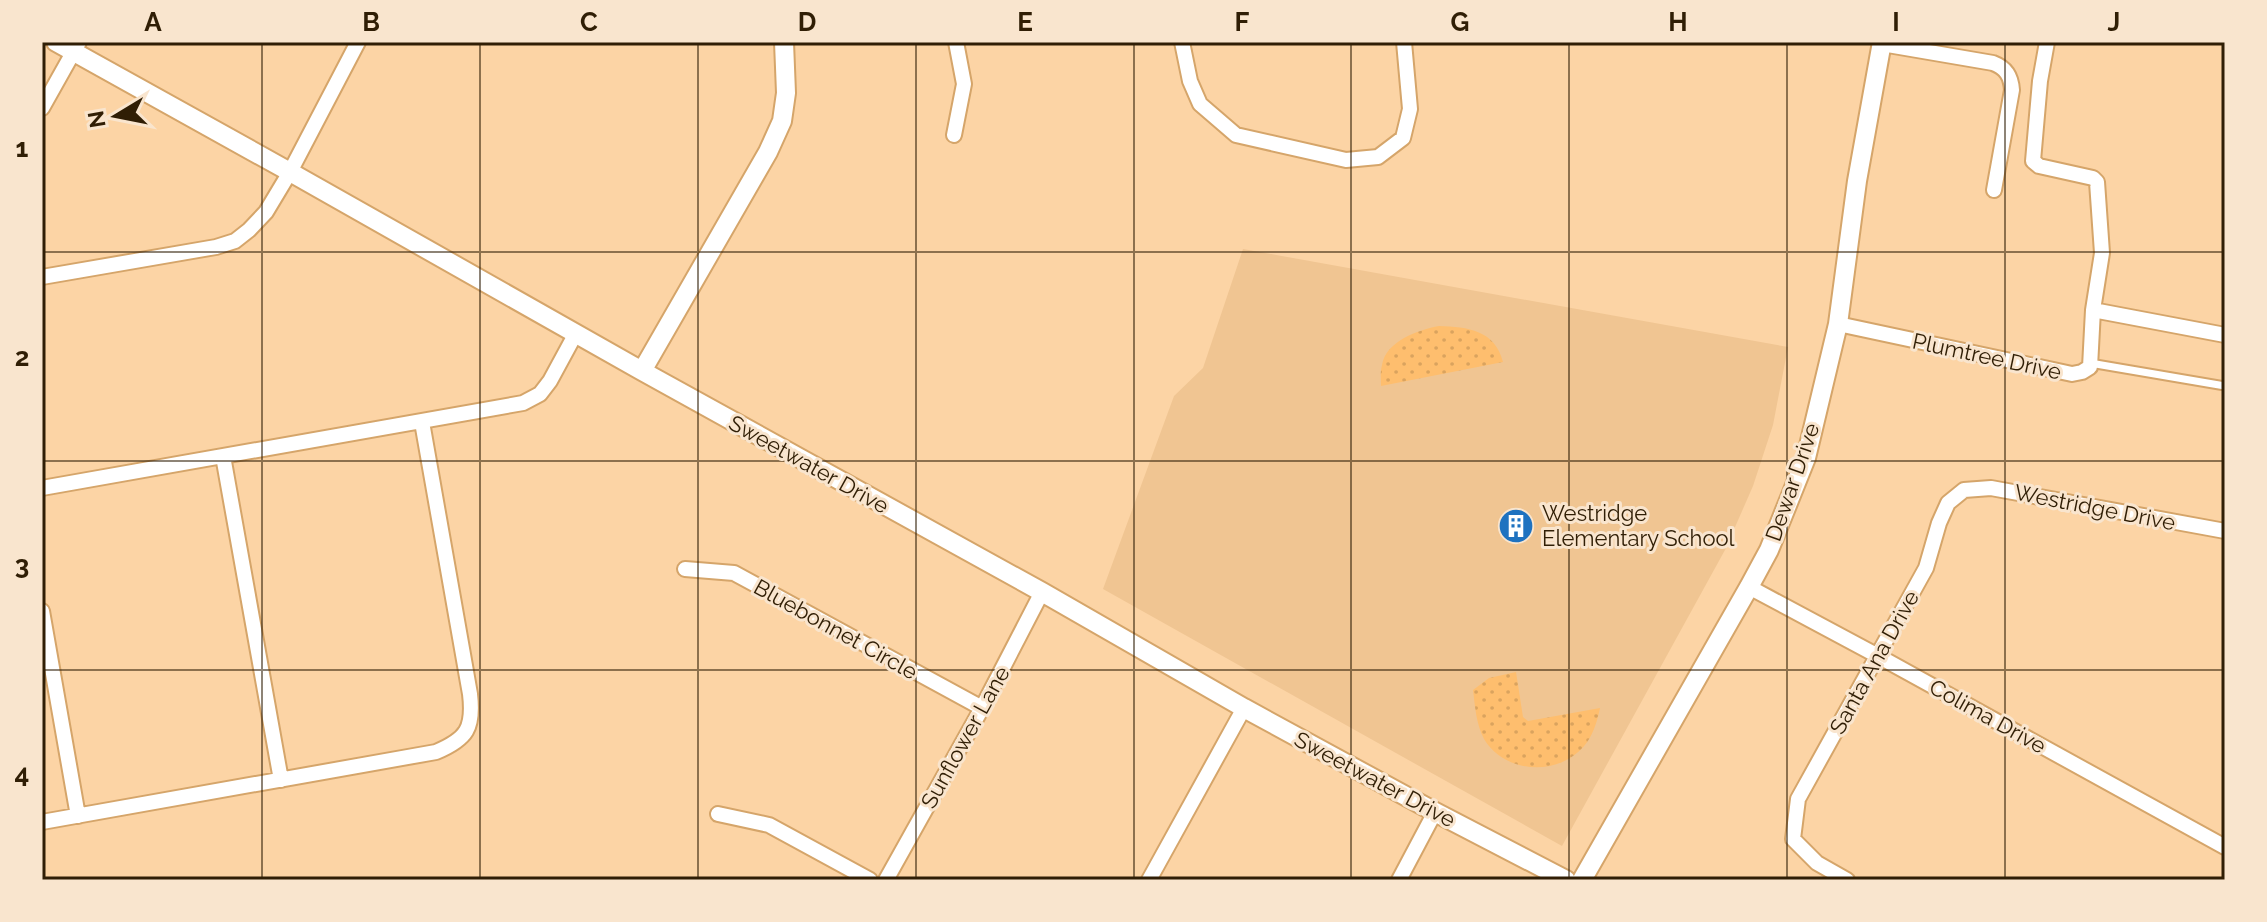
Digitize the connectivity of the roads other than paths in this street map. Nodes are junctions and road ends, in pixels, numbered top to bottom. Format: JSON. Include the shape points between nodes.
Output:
{"nodes":[{"id":1,"x":56,"y":42,"type":"edge"},
{"id":2,"x":358,"y":42,"type":"edge"},
{"id":3,"x":784,"y":42,"type":"edge"},
{"id":4,"x":956,"y":42,"type":"edge"},
{"id":5,"x":1182,"y":42,"type":"edge"},
{"id":6,"x":1404,"y":42,"type":"edge"},
{"id":7,"x":2047,"y":42,"type":"edge"},
{"id":8,"x":1882,"y":43,"type":"edge"},
{"id":9,"x":76,"y":47,"type":"edge"},
{"id":10,"x":42,"y":108,"type":"edge"},
{"id":11,"x":954,"y":135,"type":"dead end"},
{"id":12,"x":290,"y":172,"type":"junction"},
{"id":13,"x":1994,"y":190,"type":"dead end"},
{"id":14,"x":42,"y":277,"type":"edge"},
{"id":15,"x":2093,"y":310,"type":"junction"},
{"id":16,"x":1838,"y":324,"type":"junction"},
{"id":17,"x":576,"y":333,"type":"junction"},
{"id":18,"x":2225,"y":335,"type":"edge"},
{"id":19,"x":2090,"y":363,"type":"junction"},
{"id":20,"x":642,"y":371,"type":"junction"},
{"id":21,"x":2225,"y":386,"type":"edge"},
{"id":22,"x":422,"y":422,"type":"junction"},
{"id":23,"x":223,"y":456,"type":"junction"},
{"id":24,"x":42,"y":488,"type":"edge"},
{"id":25,"x":1964,"y":490,"type":"joint"},
{"id":26,"x":2225,"y":531,"type":"edge"},
{"id":27,"x":685,"y":569,"type":"dead end"},
{"id":28,"x":1749,"y":587,"type":"junction"},
{"id":29,"x":1042,"y":592,"type":"junction"},
{"id":30,"x":42,"y":611,"type":"edge"},
{"id":31,"x":1878,"y":656,"type":"junction"},
{"id":32,"x":982,"y":708,"type":"junction"},
{"id":33,"x":1244,"y":708,"type":"junction"},
{"id":34,"x":281,"y":780,"type":"junction"},
{"id":35,"x":1435,"y":812,"type":"junction"},
{"id":36,"x":718,"y":814,"type":"dead end"},
{"id":37,"x":78,"y":816,"type":"junction"},
{"id":38,"x":42,"y":822,"type":"edge"},
{"id":39,"x":2225,"y":847,"type":"edge"},
{"id":40,"x":870,"y":880,"type":"edge"},
{"id":41,"x":886,"y":880,"type":"edge"},
{"id":42,"x":1149,"y":880,"type":"edge"},
{"id":43,"x":1399,"y":880,"type":"edge"},
{"id":44,"x":1566,"y":880,"type":"edge"},
{"id":45,"x":1582,"y":880,"type":"edge"},
{"id":46,"x":1847,"y":880,"type":"edge"}],
"edges":[{"from":1,"to":9,"type":"street","name":"Sweetwater Drive"},
{"from":2,"to":12,"type":"street"},
{"from":3,"to":20,"type":"street","via":[[782,121]]},
{"from":4,"to":11,"type":"street","via":[[964,84]]},
{"from":5,"to":6,"type":"street","via":[[1200,104],[1236,135],[1346,160],[1378,157],[1403,138],[1410,109]]},
{"from":7,"to":15,"type":"street","name":"Plumtree Drive","via":[[2033,161],[2093,178],[2099,194],[2102,253]]},
{"from":8,"to":13,"type":"street","via":[[1993,63],[2008,73],[2012,90]]},
{"from":8,"to":16,"type":"street","name":"Dewar Drive"},
{"from":9,"to":10,"type":"street"},
{"from":9,"to":12,"type":"street","name":"Sweetwater Drive"},
{"from":12,"to":14,"type":"street","via":[[266,212],[235,241]]},
{"from":12,"to":17,"type":"street","name":"Sweetwater Drive"},
{"from":15,"to":18,"type":"street"},
{"from":15,"to":19,"type":"street","name":"Plumtree Drive"},
{"from":16,"to":19,"type":"street","name":"Plumtree Drive","via":[[2072,374]]},
{"from":16,"to":28,"type":"street","name":"Dewar Drive","via":[[1806,458]]},
{"from":17,"to":20,"type":"street","name":"Sweetwater Drive"},
{"from":17,"to":22,"type":"street","via":[[540,394],[515,405]]},
{"from":19,"to":21,"type":"lane"},
{"from":20,"to":29,"type":"street","name":"Sweetwater Drive"},
{"from":22,"to":23,"type":"street"},
{"from":22,"to":34,"type":"street","via":[[470,694],[470,724],[453,745],[436,752]]},
{"from":23,"to":24,"type":"street"},
{"from":23,"to":34,"type":"street"},
{"from":25,"to":26,"type":"street","name":"Westridge Drive","via":[[1991,488]]},
{"from":25,"to":31,"type":"street","name":"Santa Ana Drive","via":[[1948,503],[1926,568]]},
{"from":27,"to":32,"type":"street","name":"Bluebonnet Circle","via":[[734,573]]},
{"from":28,"to":31,"type":"street","name":"Colima Drive"},
{"from":28,"to":45,"type":"street","name":"Dewar Drive"},
{"from":29,"to":32,"type":"street","name":"Sunflower Lane"},
{"from":29,"to":33,"type":"street","name":"Sweetwater Drive"},
{"from":30,"to":37,"type":"street"},
{"from":31,"to":39,"type":"street","name":"Colima Drive"},
{"from":31,"to":46,"type":"street","name":"Santa Ana Drive","via":[[1798,799],[1793,839],[1817,863]]},
{"from":32,"to":41,"type":"street","name":"Sunflower Lane"},
{"from":33,"to":35,"type":"street","name":"Sweetwater Drive"},
{"from":33,"to":42,"type":"street"},
{"from":34,"to":37,"type":"street"},
{"from":35,"to":43,"type":"street"},
{"from":35,"to":44,"type":"street","name":"Sweetwater Drive"},
{"from":36,"to":40,"type":"street","via":[[769,825]]},
{"from":37,"to":38,"type":"street"}]}
